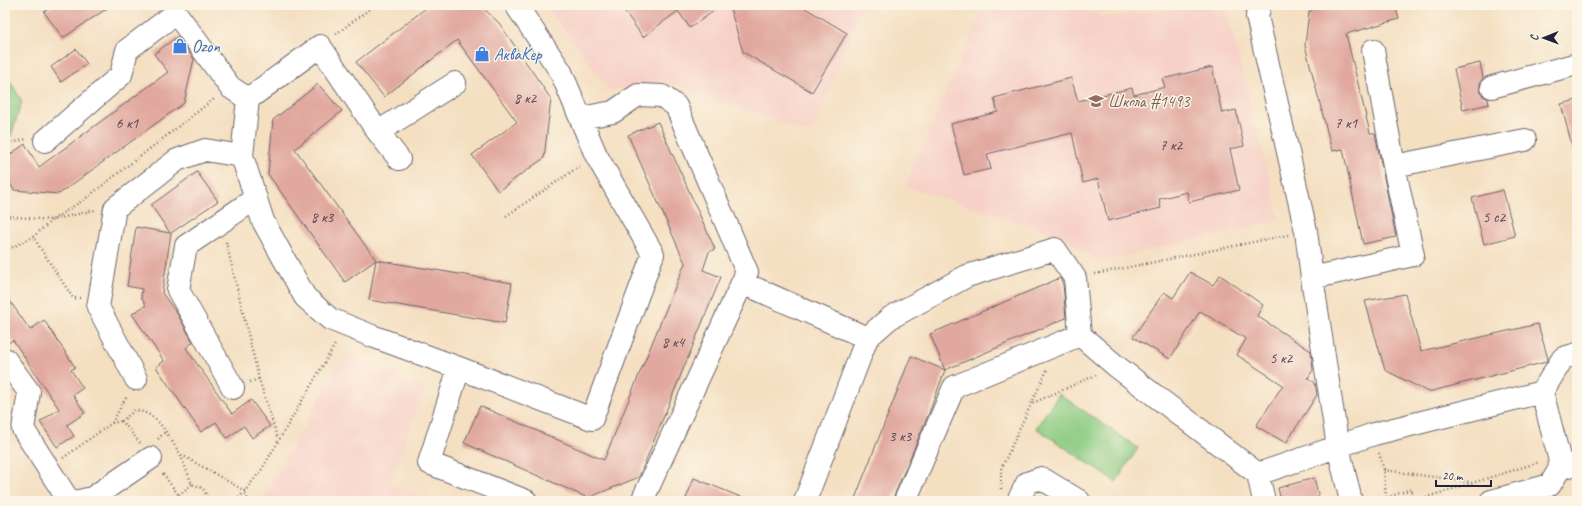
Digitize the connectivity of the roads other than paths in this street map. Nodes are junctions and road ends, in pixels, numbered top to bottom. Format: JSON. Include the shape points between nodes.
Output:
{"nodes":[{"id":1,"x":516,"y":5,"type":"edge"},
{"id":2,"x":1260,"y":5,"type":"edge"},
{"id":3,"x":174,"y":9,"type":"edge"},
{"id":4,"x":1374,"y":50,"type":"dead end"},
{"id":5,"x":1577,"y":64,"type":"edge"},
{"id":6,"x":455,"y":83,"type":"dead end"},
{"id":7,"x":1492,"y":87,"type":"dead end"},
{"id":8,"x":248,"y":99,"type":"junction"},
{"id":9,"x":581,"y":118,"type":"junction"},
{"id":10,"x":378,"y":132,"type":"junction"},
{"id":11,"x":1525,"y":140,"type":"dead end"},
{"id":12,"x":45,"y":141,"type":"dead end"},
{"id":13,"x":242,"y":156,"type":"junction"},
{"id":14,"x":399,"y":159,"type":"dead end"},
{"id":15,"x":1394,"y":166,"type":"junction"},
{"id":16,"x":256,"y":198,"type":"junction"},
{"id":17,"x":1312,"y":278,"type":"junction"},
{"id":18,"x":743,"y":283,"type":"junction"},
{"id":19,"x":1080,"y":335,"type":"junction"},
{"id":20,"x":867,"y":338,"type":"junction"},
{"id":21,"x":1577,"y":354,"type":"edge"},
{"id":22,"x":5,"y":359,"type":"edge"},
{"id":23,"x":459,"y":368,"type":"junction"},
{"id":24,"x":136,"y":379,"type":"road end"},
{"id":25,"x":233,"y":388,"type":"dead end"},
{"id":26,"x":1542,"y":392,"type":"junction"},
{"id":27,"x":1338,"y":447,"type":"junction"},
{"id":28,"x":151,"y":458,"type":"road end"},
{"id":29,"x":1565,"y":463,"type":"edge"},
{"id":30,"x":1258,"y":474,"type":"junction"},
{"id":31,"x":1010,"y":498,"type":"edge"},
{"id":32,"x":69,"y":501,"type":"edge"},
{"id":33,"x":79,"y":501,"type":"edge"},
{"id":34,"x":526,"y":501,"type":"edge"},
{"id":35,"x":642,"y":501,"type":"edge"},
{"id":36,"x":805,"y":501,"type":"edge"},
{"id":37,"x":906,"y":501,"type":"edge"},
{"id":38,"x":1080,"y":501,"type":"edge"},
{"id":39,"x":1264,"y":501,"type":"edge"},
{"id":40,"x":1351,"y":501,"type":"edge"},
{"id":41,"x":1491,"y":501,"type":"edge"}],
"edges":[{"from":1,"to":9,"type":"lane","via":[[561,72]]},
{"from":2,"to":17,"type":"lane","via":[[1257,16],[1306,231]]},
{"from":3,"to":8,"type":"lane","via":[[230,87]]},
{"from":3,"to":12,"type":"lane","via":[[127,50],[121,75]]},
{"from":4,"to":15,"type":"lane"},
{"from":5,"to":7,"type":"lane"},
{"from":6,"to":10,"type":"lane"},
{"from":8,"to":10,"type":"lane","via":[[320,46]]},
{"from":8,"to":13,"type":"lane"},
{"from":9,"to":18,"type":"lane","via":[[613,112],[638,95],[662,96],[676,106],[748,272]]},
{"from":9,"to":23,"type":"lane","via":[[596,155],[653,254],[592,419]]},
{"from":10,"to":14,"type":"lane"},
{"from":11,"to":15,"type":"lane"},
{"from":13,"to":16,"type":"lane"},
{"from":13,"to":24,"type":"lane","via":[[205,150],[178,160],[115,208],[98,307]]},
{"from":15,"to":17,"type":"lane","via":[[1413,254]]},
{"from":16,"to":23,"type":"lane","via":[[263,221],[305,297],[330,319]]},
{"from":16,"to":25,"type":"lane","via":[[186,246],[178,290]]},
{"from":17,"to":27,"type":"lane"},
{"from":18,"to":20,"type":"lane"},
{"from":18,"to":35,"type":"lane"},
{"from":19,"to":20,"type":"lane","via":[[1075,278],[1056,248],[967,276],[890,318]]},
{"from":19,"to":30,"type":"lane","via":[[1116,366]]},
{"from":19,"to":37,"type":"lane","via":[[954,387]]},
{"from":20,"to":36,"type":"lane"},
{"from":21,"to":26,"type":"lane","via":[[1563,358]]},
{"from":22,"to":32,"type":"lane","via":[[29,392],[23,429]]},
{"from":23,"to":34,"type":"lane","via":[[429,463]]},
{"from":26,"to":27,"type":"lane","via":[[1374,434]]},
{"from":26,"to":29,"type":"lane"},
{"from":27,"to":30,"type":"lane"},
{"from":27,"to":40,"type":"lane"},
{"from":28,"to":33,"type":"lane","via":[[92,498]]},
{"from":29,"to":41,"type":"lane","via":[[1550,485]]},
{"from":30,"to":39,"type":"lane"},
{"from":31,"to":38,"type":"lane","via":[[1027,483],[1041,478]]}]}
